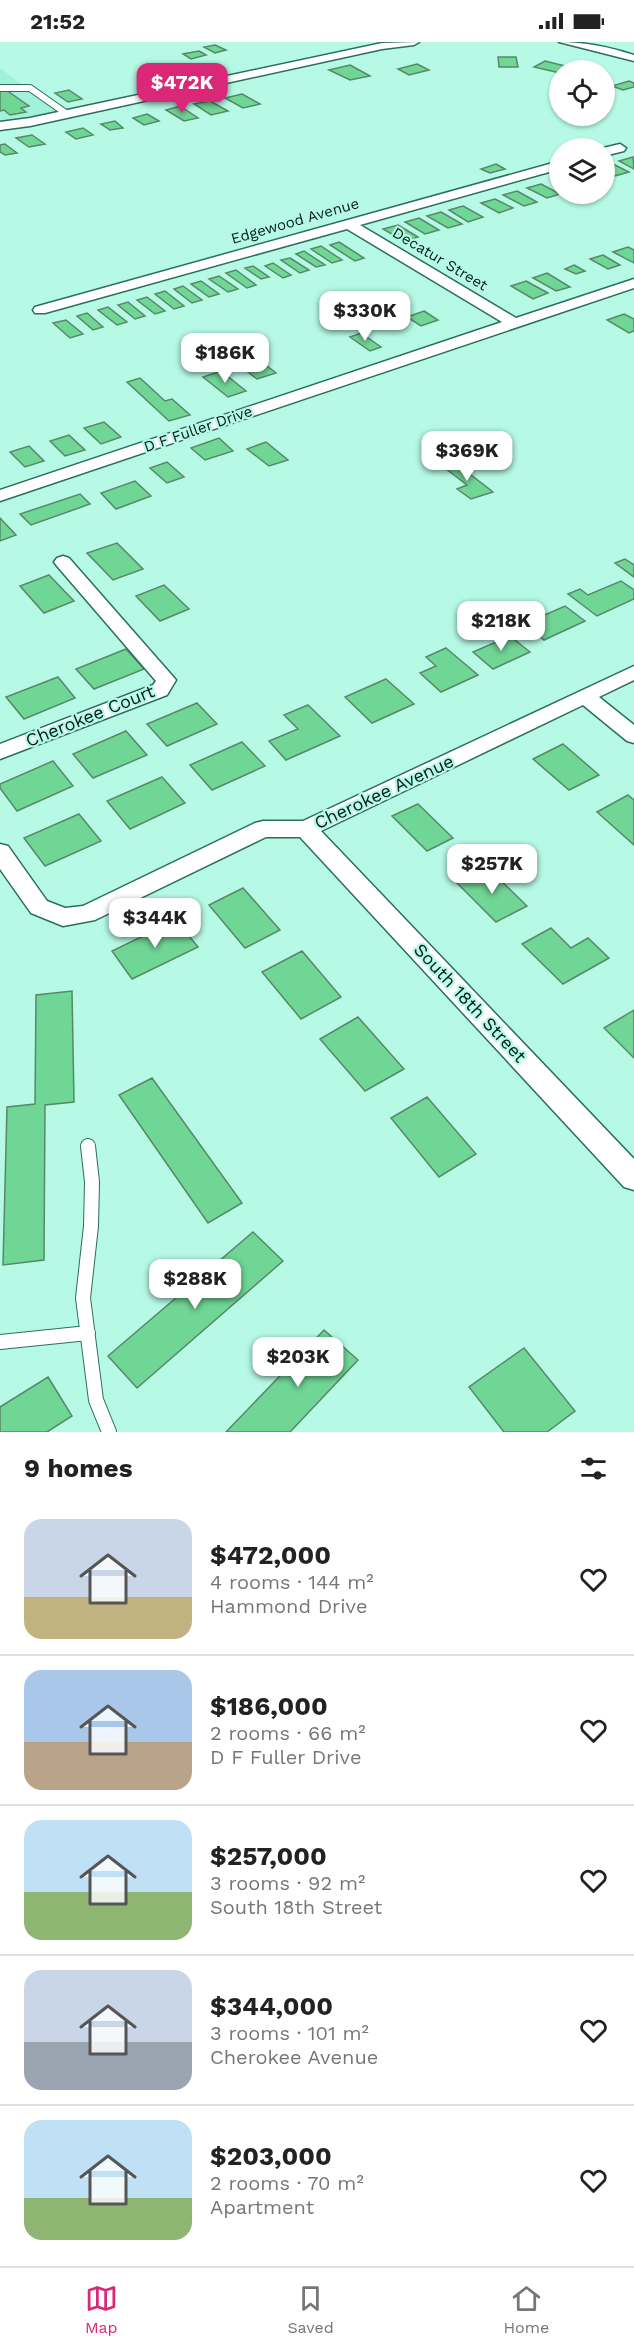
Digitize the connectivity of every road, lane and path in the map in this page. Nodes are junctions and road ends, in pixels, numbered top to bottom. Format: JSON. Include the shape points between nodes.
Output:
{"nodes":[{"id":1,"x":414,"y":42,"type":"edge"},
{"id":2,"x":564,"y":42,"type":"edge"},
{"id":3,"x":634,"y":58,"type":"edge"},
{"id":4,"x":0,"y":88,"type":"edge"},
{"id":5,"x":67,"y":114,"type":"junction"},
{"id":6,"x":0,"y":126,"type":"edge"},
{"id":7,"x":620,"y":148,"type":"dead end"},
{"id":8,"x":615,"y":149,"type":"edge"},
{"id":9,"x":549,"y":168,"type":"edge"},
{"id":10,"x":349,"y":224,"type":"junction"},
{"id":11,"x":634,"y":283,"type":"edge"},
{"id":12,"x":40,"y":310,"type":"dead end"},
{"id":13,"x":513,"y":323,"type":"junction"},
{"id":14,"x":0,"y":496,"type":"edge"},
{"id":15,"x":63,"y":562,"type":"dead end"},
{"id":16,"x":634,"y":672,"type":"edge"},
{"id":17,"x":585,"y":696,"type":"junction"},
{"id":18,"x":634,"y":736,"type":"edge"},
{"id":19,"x":0,"y":752,"type":"edge"},
{"id":20,"x":306,"y":829,"type":"junction"},
{"id":21,"x":0,"y":852,"type":"edge"},
{"id":22,"x":88,"y":1146,"type":"dead end"},
{"id":23,"x":634,"y":1178,"type":"edge"},
{"id":24,"x":88,"y":1333,"type":"junction"},
{"id":25,"x":0,"y":1342,"type":"edge"},
{"id":26,"x":109,"y":1432,"type":"edge"}],
"edges":[{"from":1,"to":5,"type":"street"},
{"from":2,"to":3,"type":"street"},
{"from":4,"to":5,"type":"lane","via":[[30,88]]},
{"from":5,"to":6,"type":"street"},
{"from":7,"to":8,"type":"street"},
{"from":9,"to":10,"type":"street","name":"Edgewood Avenue"},
{"from":10,"to":12,"type":"street","name":"Edgewood Avenue"},
{"from":10,"to":13,"type":"street","name":"Decatur Street"},
{"from":11,"to":13,"type":"street","name":"D F Fuller Drive"},
{"from":13,"to":14,"type":"street","name":"D F Fuller Drive"},
{"from":15,"to":19,"type":"street","name":"Cherokee Court","via":[[166,680],[160,690]]},
{"from":16,"to":17,"type":"street","name":"Cherokee Avenue"},
{"from":17,"to":18,"type":"street"},
{"from":17,"to":20,"type":"street","name":"Cherokee Avenue"},
{"from":20,"to":21,"type":"street","name":"Cherokee Avenue","via":[[263,829],[87,914],[63,917],[39,907]]},
{"from":20,"to":23,"type":"street","name":"South 18th Street"},
{"from":22,"to":24,"type":"lane","via":[[91,1226],[83,1298]]},
{"from":24,"to":25,"type":"lane"},
{"from":24,"to":26,"type":"lane","via":[[96,1400]]}]}
